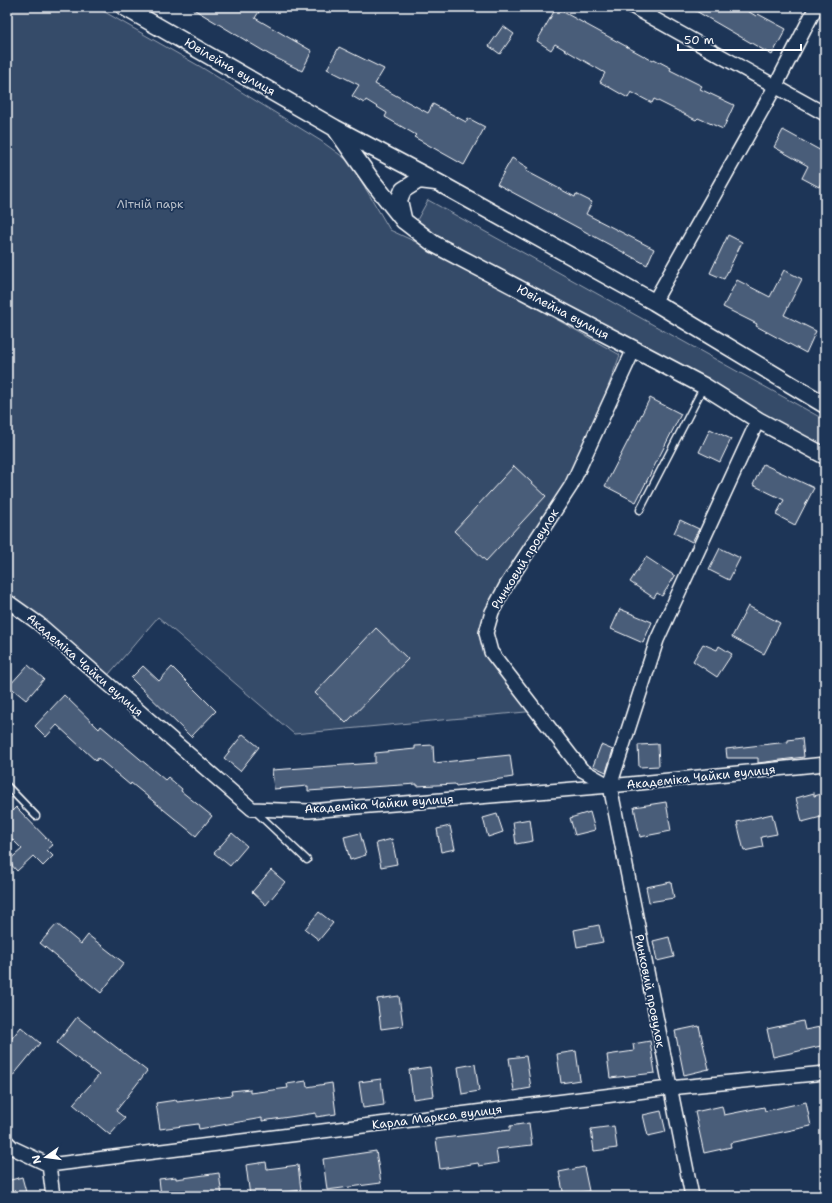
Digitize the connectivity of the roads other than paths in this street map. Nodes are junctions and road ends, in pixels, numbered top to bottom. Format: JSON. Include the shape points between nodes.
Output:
{"nodes":[{"id":1,"x":124,"y":7,"type":"edge"},
{"id":2,"x":633,"y":7,"type":"edge"},
{"id":3,"x":816,"y":7,"type":"edge"},
{"id":4,"x":775,"y":87,"type":"junction"},
{"id":5,"x":825,"y":114,"type":"edge"},
{"id":6,"x":335,"y":128,"type":"junction"},
{"id":7,"x":439,"y":183,"type":"junction"},
{"id":8,"x":404,"y":220,"type":"junction"},
{"id":9,"x":654,"y":302,"type":"junction"},
{"id":10,"x":634,"y":349,"type":"junction"},
{"id":11,"x":704,"y":386,"type":"junction"},
{"id":12,"x":825,"y":405,"type":"edge"},
{"id":13,"x":758,"y":420,"type":"junction"},
{"id":14,"x":825,"y":456,"type":"edge"},
{"id":15,"x":640,"y":510,"type":"dead end"},
{"id":16,"x":7,"y":602,"type":"edge"},
{"id":17,"x":825,"y":764,"type":"edge"},
{"id":18,"x":7,"y":786,"type":"edge"},
{"id":19,"x":610,"y":786,"type":"junction"},
{"id":20,"x":252,"y":809,"type":"junction"},
{"id":21,"x":36,"y":816,"type":"dead end"},
{"id":22,"x":307,"y":860,"type":"dead end"},
{"id":23,"x":825,"y":1073,"type":"edge"},
{"id":24,"x":670,"y":1088,"type":"junction"},
{"id":25,"x":7,"y":1142,"type":"edge"},
{"id":26,"x":49,"y":1165,"type":"junction"},
{"id":27,"x":53,"y":1196,"type":"edge"},
{"id":28,"x":692,"y":1196,"type":"edge"}],
"edges":[{"from":1,"to":6,"type":"street","name":"Ювілейна вулиця"},
{"from":2,"to":4,"type":"street"},
{"from":3,"to":4,"type":"street"},
{"from":4,"to":5,"type":"street"},
{"from":4,"to":9,"type":"street"},
{"from":6,"to":7,"type":"street","name":"Ювілейна вулиця"},
{"from":6,"to":8,"type":"street","name":"Ювілейна вулиця"},
{"from":7,"to":8,"type":"street","via":[[419,180],[403,190],[399,200]]},
{"from":7,"to":9,"type":"street","name":"Ювілейна вулиця"},
{"from":8,"to":10,"type":"street","name":"Ювілейна вулиця","via":[[434,244]]},
{"from":9,"to":12,"type":"street","name":"Ювілейна вулиця"},
{"from":10,"to":11,"type":"street","name":"Ювілейна вулиця"},
{"from":10,"to":19,"type":"street","name":"Ринковий провулок","via":[[571,486],[507,584],[492,612],[486,633],[491,652],[582,770]]},
{"from":11,"to":13,"type":"street","name":"Ювілейна вулиця"},
{"from":11,"to":15,"type":"lane"},
{"from":13,"to":14,"type":"street","name":"Ювілейна вулиця"},
{"from":13,"to":19,"type":"street","name":"Ринковий провулок","via":[[657,640]]},
{"from":16,"to":20,"type":"street","name":"Академіка Чайки вулиця","via":[[38,623]]},
{"from":17,"to":19,"type":"street","name":"Академіка Чайки вулиця"},
{"from":18,"to":21,"type":"lane"},
{"from":19,"to":20,"type":"street","name":"Академіка Чайки вулиця","via":[[309,811]]},
{"from":19,"to":24,"type":"street","name":"Ринковий провулок"},
{"from":20,"to":22,"type":"lane"},
{"from":23,"to":24,"type":"street","name":"Карла Маркса вулиця"},
{"from":24,"to":26,"type":"street","name":"Карла Маркса вулиця"},
{"from":24,"to":28,"type":"street","name":"Ринковий провулок"},
{"from":25,"to":26,"type":"street","via":[[13,1148]]},
{"from":26,"to":27,"type":"street"}]}
